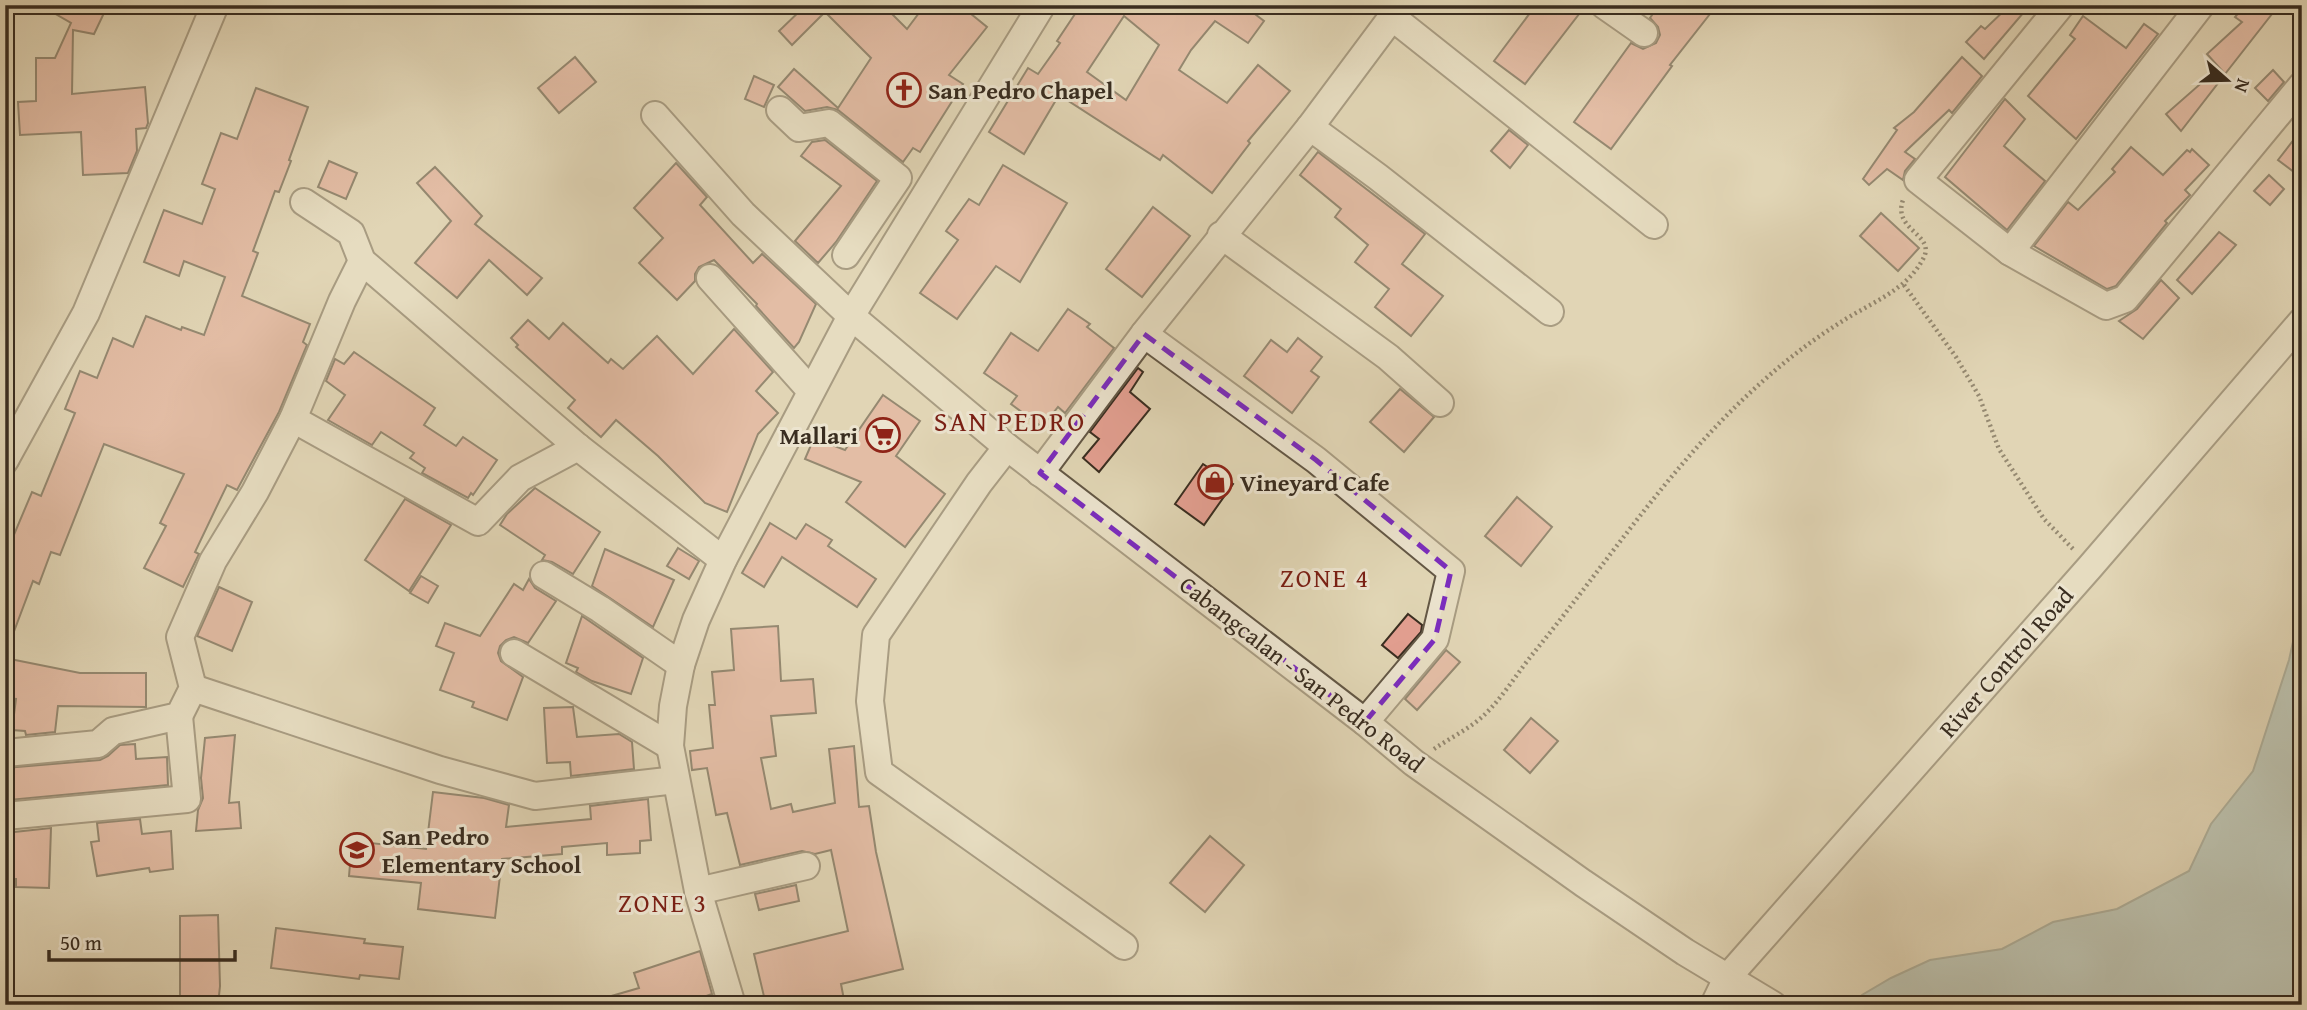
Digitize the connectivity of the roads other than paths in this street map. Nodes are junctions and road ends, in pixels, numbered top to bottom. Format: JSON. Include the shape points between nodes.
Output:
{"nodes":[{"id":1,"x":215,"y":5,"type":"edge"},
{"id":2,"x":1042,"y":5,"type":"edge"},
{"id":3,"x":1604,"y":5,"type":"edge"},
{"id":4,"x":2062,"y":5,"type":"edge"},
{"id":5,"x":2202,"y":5,"type":"edge"},
{"id":6,"x":1396,"y":11,"type":"edge"},
{"id":7,"x":1644,"y":33,"type":"dead end"},
{"id":8,"x":2302,"y":85,"type":"edge"},
{"id":9,"x":780,"y":110,"type":"dead end"},
{"id":10,"x":655,"y":115,"type":"dead end"},
{"id":11,"x":1310,"y":127,"type":"junction"},
{"id":12,"x":304,"y":202,"type":"dead end"},
{"id":13,"x":865,"y":224,"type":"junction"},
{"id":14,"x":1654,"y":225,"type":"dead end"},
{"id":15,"x":1222,"y":235,"type":"junction"},
{"id":16,"x":891,"y":248,"type":"junction"},
{"id":17,"x":2010,"y":252,"type":"junction"},
{"id":18,"x":846,"y":255,"type":"dead end"},
{"id":19,"x":362,"y":261,"type":"junction"},
{"id":20,"x":710,"y":278,"type":"dead end"},
{"id":21,"x":1550,"y":312,"type":"dead end"},
{"id":22,"x":851,"y":316,"type":"junction"},
{"id":23,"x":2302,"y":321,"type":"edge"},
{"id":24,"x":1144,"y":334,"type":"junction"},
{"id":25,"x":811,"y":391,"type":"junction"},
{"id":26,"x":1440,"y":404,"type":"dead end"},
{"id":27,"x":293,"y":419,"type":"junction"},
{"id":28,"x":578,"y":447,"type":"junction"},
{"id":29,"x":1007,"y":447,"type":"junction"},
{"id":30,"x":5,"y":460,"type":"edge"},
{"id":31,"x":1040,"y":472,"type":"junction"},
{"id":32,"x":723,"y":559,"type":"junction"},
{"id":33,"x":544,"y":575,"type":"dead end"},
{"id":34,"x":514,"y":653,"type":"dead end"},
{"id":35,"x":681,"y":665,"type":"junction"},
{"id":36,"x":193,"y":688,"type":"junction"},
{"id":37,"x":178,"y":716,"type":"junction"},
{"id":38,"x":1365,"y":722,"type":"junction"},
{"id":39,"x":670,"y":746,"type":"junction"},
{"id":40,"x":6,"y":753,"type":"edge"},
{"id":41,"x":676,"y":780,"type":"junction"},
{"id":42,"x":5,"y":816,"type":"edge"},
{"id":43,"x":806,"y":866,"type":"dead end"},
{"id":44,"x":698,"y":891,"type":"junction"},
{"id":45,"x":1124,"y":946,"type":"dead end"},
{"id":46,"x":1727,"y":978,"type":"junction"},
{"id":47,"x":732,"y":1005,"type":"edge"},
{"id":48,"x":1714,"y":1005,"type":"edge"},
{"id":49,"x":1773,"y":1005,"type":"edge"}],
"edges":[{"from":1,"to":30,"type":"street","via":[[86,313]]},
{"from":2,"to":16,"type":"street"},
{"from":3,"to":7,"type":"street"},
{"from":4,"to":17,"type":"street","via":[[1918,180]]},
{"from":5,"to":17,"type":"street"},
{"from":6,"to":11,"type":"street"},
{"from":6,"to":14,"type":"street"},
{"from":8,"to":17,"type":"street","via":[[2125,299],[2106,306]]},
{"from":9,"to":13,"type":"street","via":[[799,128],[829,123],[898,178]]},
{"from":10,"to":22,"type":"street","name":"Cabangcalan - San Pedro Road","via":[[743,214]]},
{"from":11,"to":15,"type":"street"},
{"from":11,"to":21,"type":"street"},
{"from":12,"to":19,"type":"street","via":[[351,233]]},
{"from":13,"to":16,"type":"street"},
{"from":13,"to":18,"type":"street"},
{"from":15,"to":24,"type":"street"},
{"from":15,"to":26,"type":"street","via":[[1388,357]]},
{"from":16,"to":22,"type":"street"},
{"from":19,"to":27,"type":"street"},
{"from":19,"to":28,"type":"street"},
{"from":20,"to":25,"type":"street"},
{"from":22,"to":25,"type":"street"},
{"from":22,"to":29,"type":"street","name":"Cabangcalan - San Pedro Road"},
{"from":23,"to":46,"type":"street","name":"River Control Road"},
{"from":24,"to":31,"type":"street"},
{"from":24,"to":38,"type":"street","via":[[1316,460],[1451,571],[1435,639]]},
{"from":25,"to":32,"type":"street"},
{"from":27,"to":28,"type":"street","via":[[478,522],[520,478]]},
{"from":27,"to":36,"type":"street","via":[[213,561],[180,637]]},
{"from":28,"to":32,"type":"street"},
{"from":29,"to":31,"type":"street","name":"Cabangcalan - San Pedro Road"},
{"from":29,"to":45,"type":"street","via":[[876,635],[870,701],[879,772]]},
{"from":31,"to":38,"type":"street","name":"Cabangcalan - San Pedro Road"},
{"from":32,"to":35,"type":"street"},
{"from":33,"to":35,"type":"street"},
{"from":34,"to":39,"type":"street"},
{"from":35,"to":39,"type":"street"},
{"from":36,"to":37,"type":"street"},
{"from":36,"to":41,"type":"street","via":[[440,770],[536,796]]},
{"from":37,"to":40,"type":"street","via":[[113,732],[98,744]]},
{"from":37,"to":42,"type":"street","via":[[187,799]]},
{"from":38,"to":46,"type":"street","name":"Cabangcalan - San Pedro Road","via":[[1414,763],[1583,883]]},
{"from":39,"to":41,"type":"street"},
{"from":41,"to":44,"type":"street"},
{"from":43,"to":44,"type":"street"},
{"from":44,"to":47,"type":"street"},
{"from":46,"to":48,"type":"street","name":"River Control Road"},
{"from":46,"to":49,"type":"street","name":"Cabangcalan - San Pedro Road"}]}
